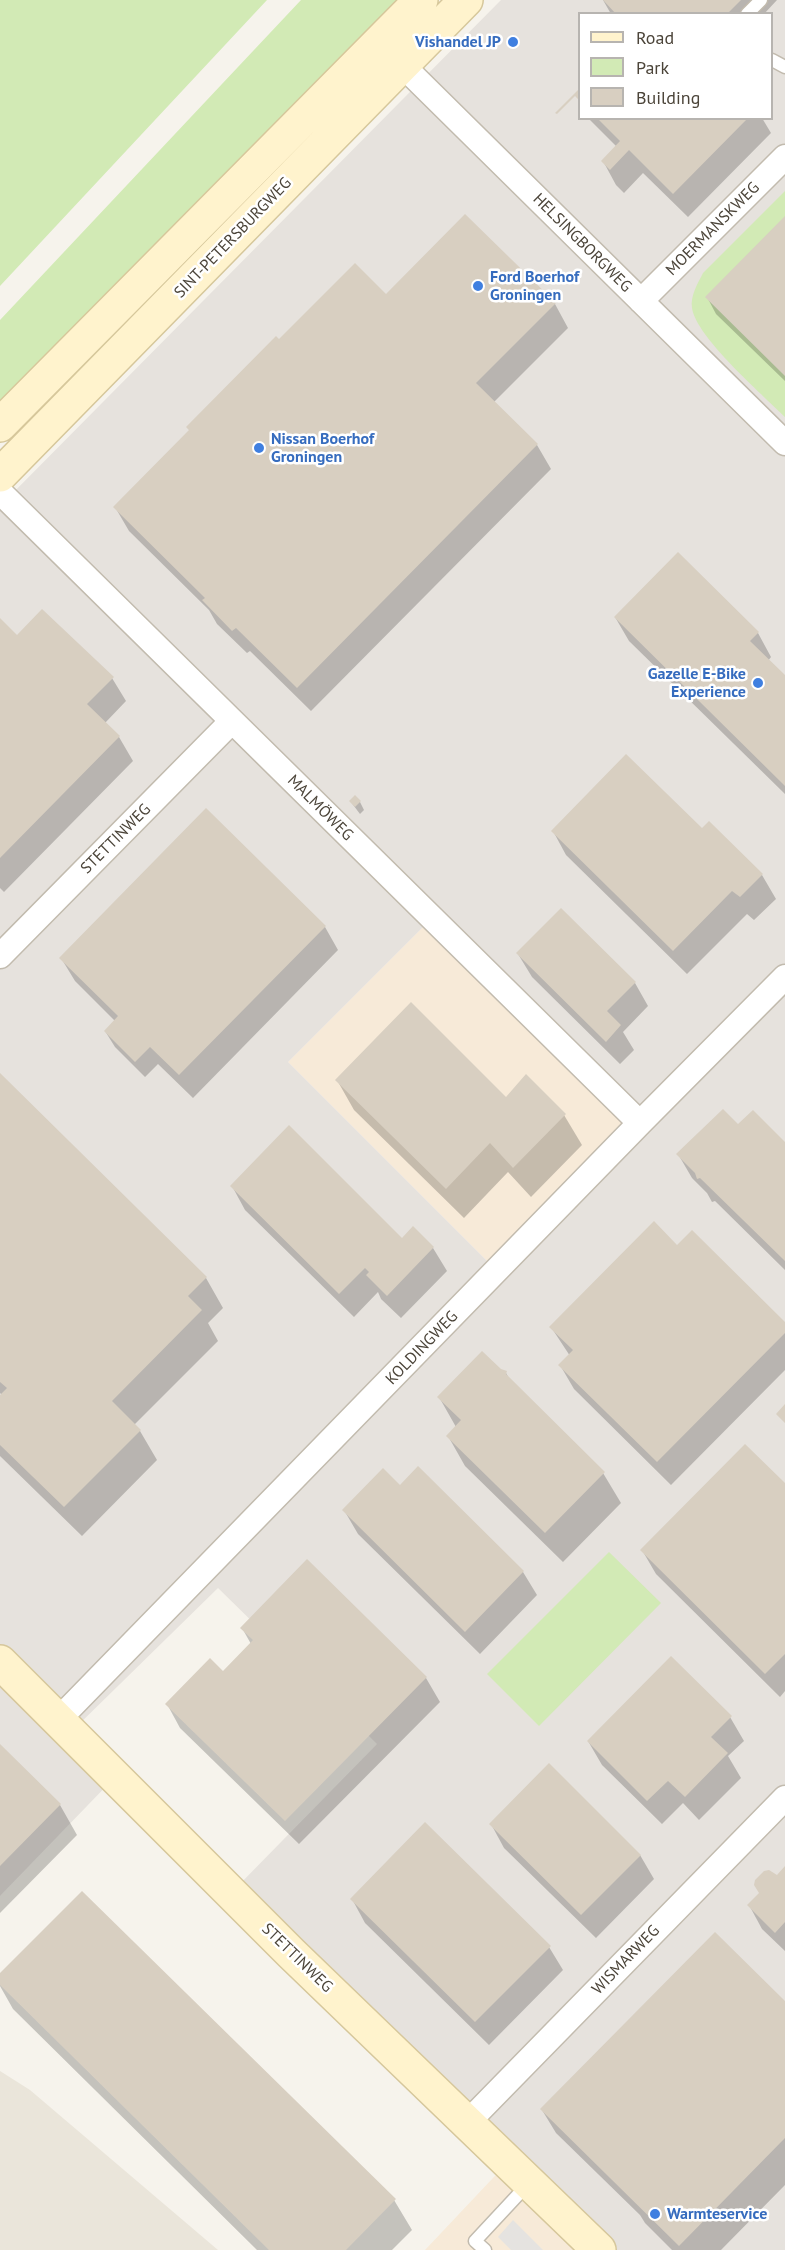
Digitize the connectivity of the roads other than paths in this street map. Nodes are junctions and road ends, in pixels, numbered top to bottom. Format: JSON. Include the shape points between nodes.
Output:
{"nodes":[{"id":1,"x":421,"y":0,"type":"edge"},
{"id":2,"x":466,"y":0,"type":"edge"},
{"id":3,"x":760,"y":0,"type":"edge"},
{"id":4,"x":749,"y":12,"type":"edge"},
{"id":5,"x":379,"y":42,"type":"junction"},
{"id":6,"x":402,"y":65,"type":"junction"},
{"id":7,"x":785,"y":157,"type":"edge"},
{"id":8,"x":641,"y":301,"type":"junction"},
{"id":9,"x":0,"y":425,"type":"edge"},
{"id":10,"x":785,"y":444,"type":"edge"},
{"id":11,"x":0,"y":475,"type":"edge"},
{"id":12,"x":0,"y":492,"type":"edge"},
{"id":13,"x":232,"y":721,"type":"junction"},
{"id":14,"x":0,"y":956,"type":"edge"},
{"id":15,"x":785,"y":977,"type":"edge"},
{"id":16,"x":640,"y":1123,"type":"junction"},
{"id":17,"x":0,"y":1662,"type":"edge"},
{"id":18,"x":59,"y":1719,"type":"junction"},
{"id":19,"x":785,"y":1798,"type":"edge"},
{"id":20,"x":468,"y":2122,"type":"junction"},
{"id":21,"x":530,"y":2182,"type":"junction"},
{"id":22,"x":484,"y":2250,"type":"edge"},
{"id":23,"x":599,"y":2250,"type":"edge"}],
"edges":[{"from":1,"to":5,"type":"street","name":"SINT-PETERSBURGWEG"},
{"from":2,"to":6,"type":"street","name":"SINT-PETERSBURGWEG"},
{"from":3,"to":4,"type":"lane"},
{"from":5,"to":6,"type":"street","name":"HELSINGBORGWEG"},
{"from":5,"to":9,"type":"street","name":"SINT-PETERSBURGWEG"},
{"from":6,"to":8,"type":"street","name":"HELSINGBORGWEG"},
{"from":6,"to":11,"type":"street","name":"SINT-PETERSBURGWEG"},
{"from":7,"to":8,"type":"street","name":"MOERMANSKWEG"},
{"from":8,"to":10,"type":"street","name":"HELSINGBORGWEG"},
{"from":12,"to":13,"type":"street","name":"MALMÖWEG"},
{"from":13,"to":14,"type":"street","name":"STETTINWEG"},
{"from":13,"to":16,"type":"street","name":"MALMÖWEG"},
{"from":15,"to":16,"type":"street","name":"KOLDINGWEG"},
{"from":16,"to":18,"type":"street","name":"KOLDINGWEG"},
{"from":17,"to":18,"type":"street","name":"STETTINWEG"},
{"from":18,"to":20,"type":"street","name":"STETTINWEG","via":[[291,1953]]},
{"from":19,"to":20,"type":"street","name":"WISMARWEG"},
{"from":20,"to":21,"type":"street","name":"STETTINWEG"},
{"from":21,"to":22,"type":"lane","via":[[475,2241]]},
{"from":21,"to":23,"type":"street","name":"STETTINWEG"}]}
